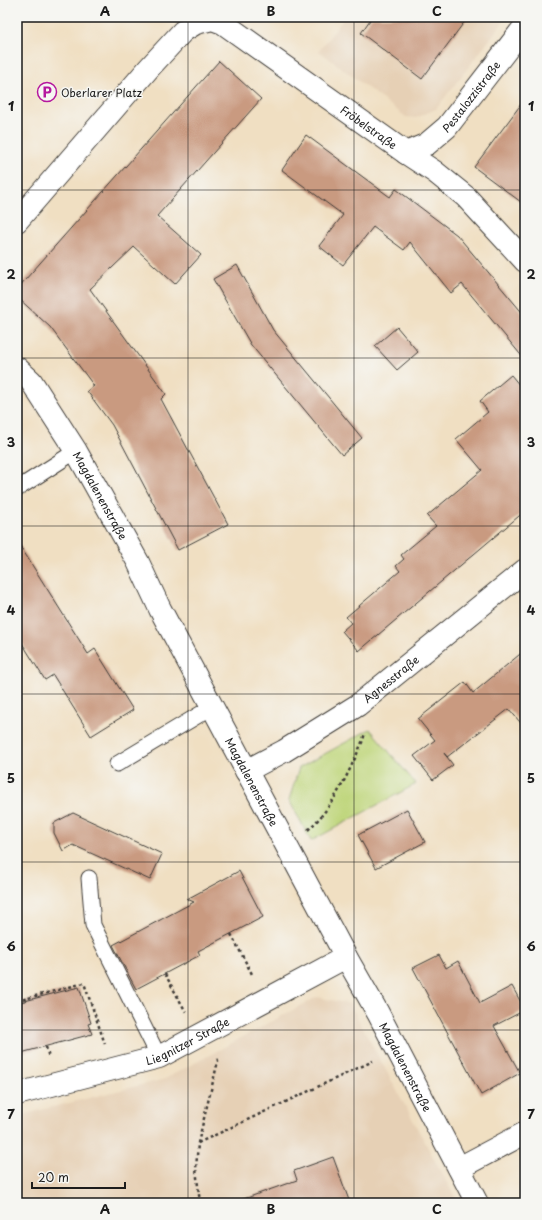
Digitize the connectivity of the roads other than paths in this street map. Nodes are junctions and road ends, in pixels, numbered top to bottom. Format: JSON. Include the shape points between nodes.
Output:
{"nodes":[{"id":1,"x":525,"y":26,"type":"edge"},
{"id":2,"x":406,"y":153,"type":"junction"},
{"id":3,"x":17,"y":221,"type":"edge"},
{"id":4,"x":525,"y":261,"type":"edge"},
{"id":5,"x":17,"y":368,"type":"edge"},
{"id":6,"x":76,"y":451,"type":"junction"},
{"id":7,"x":17,"y":489,"type":"edge"},
{"id":8,"x":525,"y":570,"type":"edge"},
{"id":9,"x":212,"y":707,"type":"junction"},
{"id":10,"x":117,"y":764,"type":"dead end"},
{"id":11,"x":246,"y":771,"type":"junction"},
{"id":12,"x":89,"y":878,"type":"dead end"},
{"id":13,"x":346,"y":957,"type":"junction"},
{"id":14,"x":159,"y":1057,"type":"junction"},
{"id":15,"x":17,"y":1094,"type":"edge"},
{"id":16,"x":525,"y":1133,"type":"edge"},
{"id":17,"x":459,"y":1168,"type":"junction"},
{"id":18,"x":477,"y":1203,"type":"edge"}],
"edges":[{"from":1,"to":2,"type":"street","name":"Pestalozzistraße","via":[[447,127],[427,144]]},
{"from":2,"to":3,"type":"street","name":"Fröbelstraße","via":[[223,23],[212,19],[196,23],[183,31]]},
{"from":2,"to":4,"type":"street","name":"Fröbelstraße","via":[[466,197]]},
{"from":5,"to":6,"type":"street","name":"Magdalenenstraße","via":[[30,381]]},
{"from":6,"to":7,"type":"lane"},
{"from":6,"to":9,"type":"street","name":"Magdalenenstraße","via":[[138,562]]},
{"from":8,"to":11,"type":"street","name":"Agnesstraße","via":[[358,705],[284,751]]},
{"from":9,"to":10,"type":"lane"},
{"from":9,"to":11,"type":"street","name":"Magdalenenstraße"},
{"from":11,"to":13,"type":"street","name":"Magdalenenstraße"},
{"from":12,"to":14,"type":"lane","via":[[93,925]]},
{"from":13,"to":14,"type":"street","name":"Liegnitzer Straße"},
{"from":13,"to":17,"type":"street","name":"Magdalenenstraße"},
{"from":14,"to":15,"type":"street","name":"Liegnitzer Straße"},
{"from":16,"to":17,"type":"street"},
{"from":17,"to":18,"type":"street","name":"Magdalenenstraße"}]}
